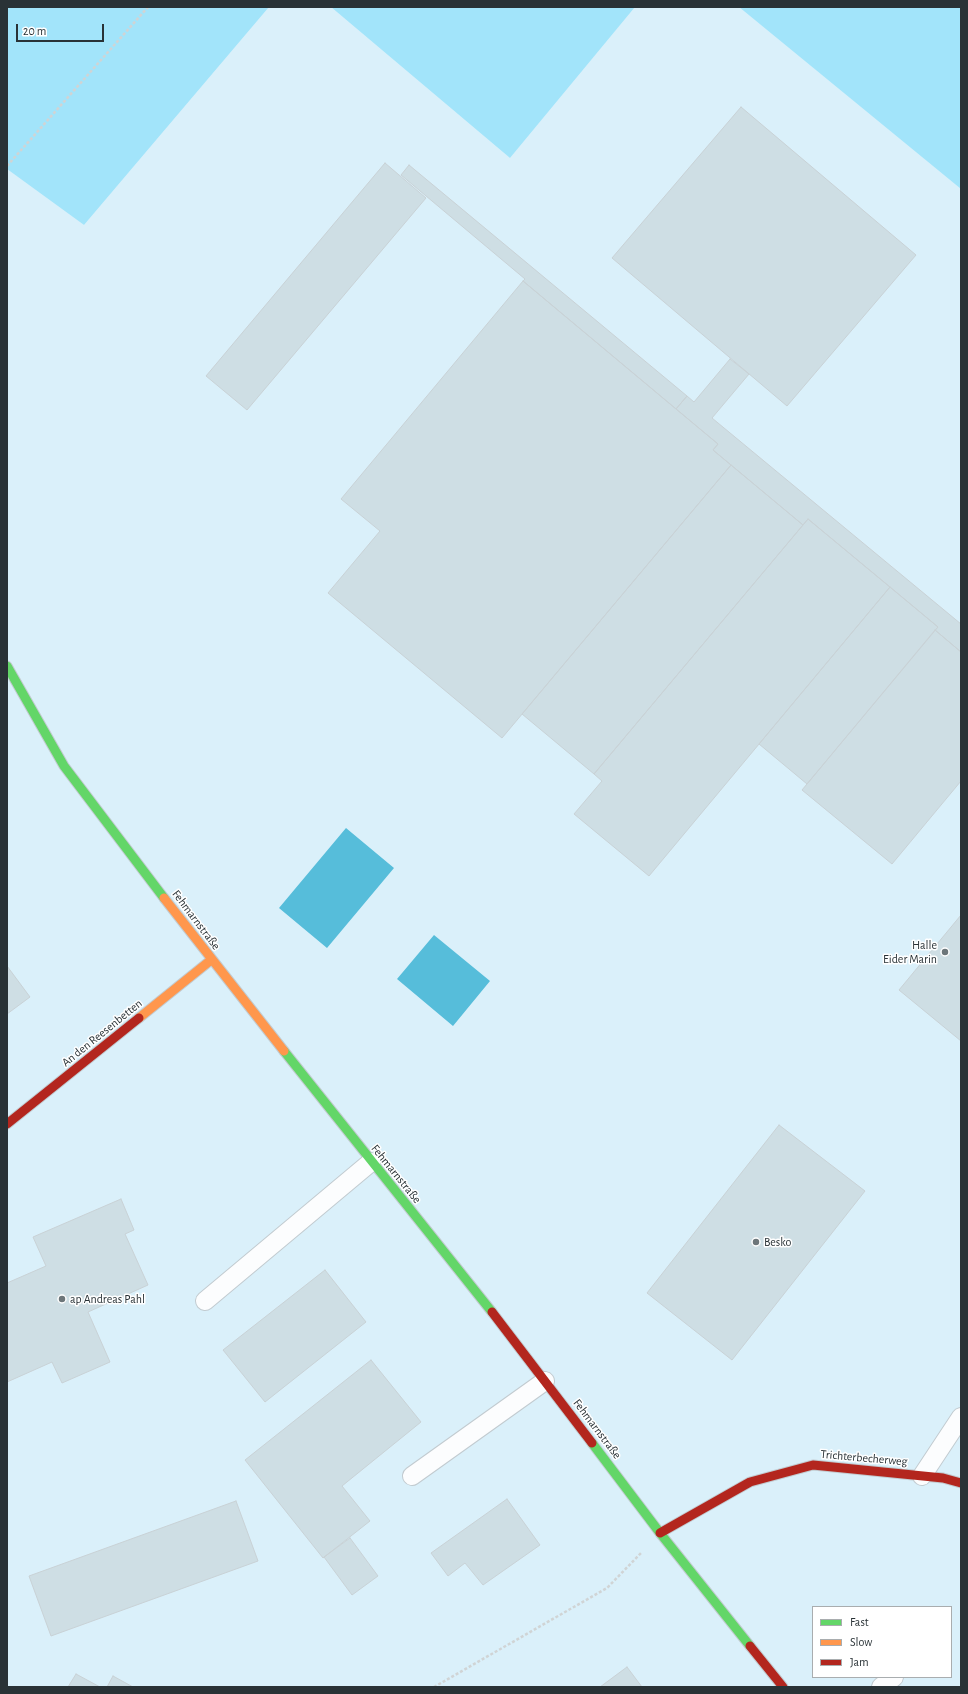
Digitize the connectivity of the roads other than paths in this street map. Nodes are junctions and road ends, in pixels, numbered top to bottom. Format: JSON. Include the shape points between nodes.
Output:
{"nodes":[{"id":1,"x":7,"y":666,"type":"edge"},
{"id":2,"x":211,"y":960,"type":"junction"},
{"id":3,"x":7,"y":1124,"type":"edge"},
{"id":4,"x":371,"y":1162,"type":"junction"},
{"id":5,"x":205,"y":1301,"type":"dead end"},
{"id":6,"x":545,"y":1381,"type":"junction"},
{"id":7,"x":961,"y":1417,"type":"edge"},
{"id":8,"x":412,"y":1476,"type":"dead end"},
{"id":9,"x":922,"y":1476,"type":"junction"},
{"id":10,"x":961,"y":1483,"type":"edge"},
{"id":11,"x":660,"y":1533,"type":"junction"},
{"id":12,"x":893,"y":1678,"type":"edge"},
{"id":13,"x":783,"y":1687,"type":"edge"},
{"id":14,"x":882,"y":1687,"type":"edge"}],
"edges":[{"from":1,"to":2,"type":"street","name":"Fehmarnstraße","via":[[64,766]]},
{"from":2,"to":3,"type":"street","name":"An den Reesenbetten"},
{"from":2,"to":4,"type":"street","name":"Fehmarnstraße"},
{"from":4,"to":5,"type":"lane"},
{"from":4,"to":6,"type":"street","name":"Fehmarnstraße"},
{"from":6,"to":8,"type":"lane"},
{"from":6,"to":11,"type":"street","name":"Fehmarnstraße"},
{"from":7,"to":9,"type":"lane"},
{"from":9,"to":10,"type":"street","name":"Trichterbecherweg"},
{"from":9,"to":11,"type":"street","name":"Trichterbecherweg","via":[[813,1465],[750,1482]]},
{"from":11,"to":13,"type":"street","name":"Fehmarnstraße"},
{"from":12,"to":14,"type":"lane"}]}
